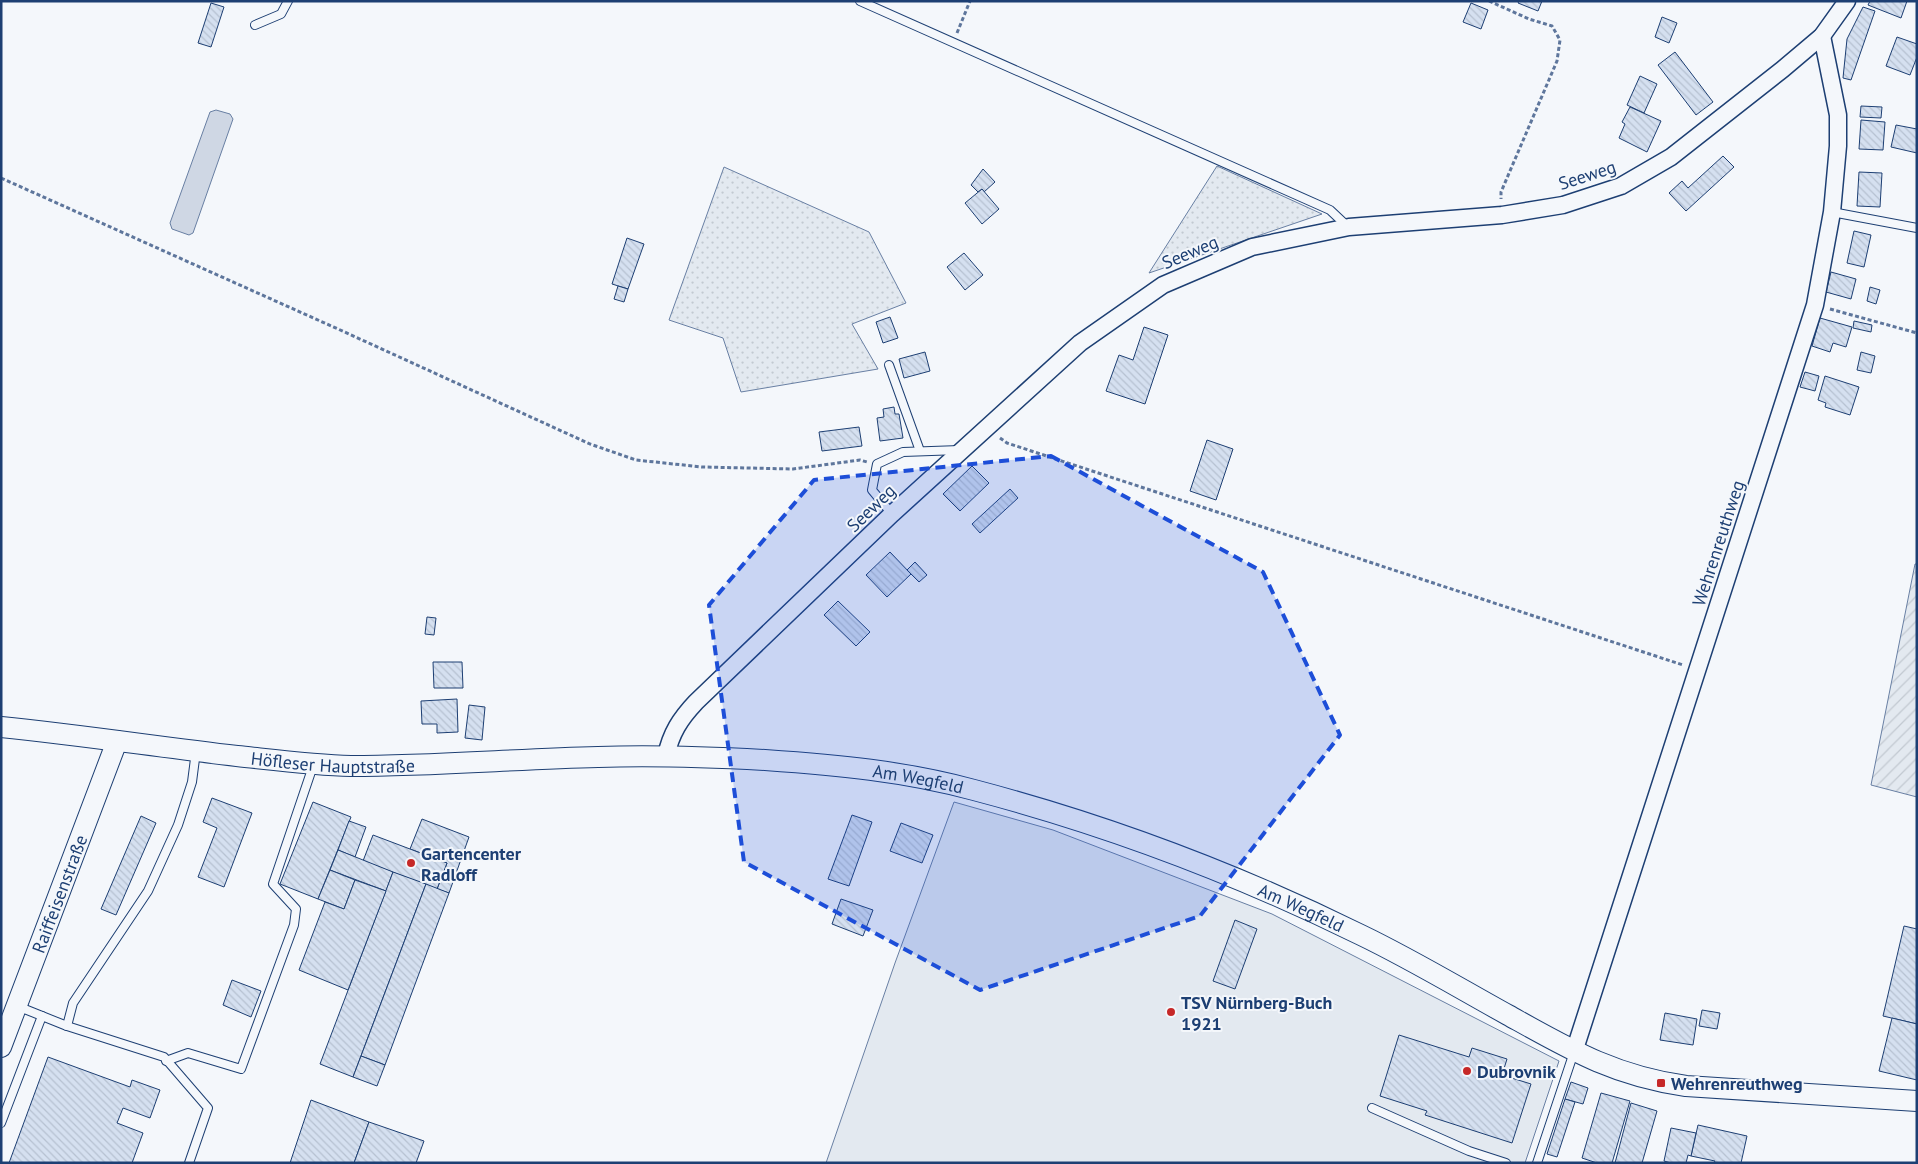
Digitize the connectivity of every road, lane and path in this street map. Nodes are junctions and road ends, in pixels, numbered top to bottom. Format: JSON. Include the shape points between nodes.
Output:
{"nodes":[{"id":1,"x":288,"y":1,"type":"edge"},
{"id":2,"x":860,"y":1,"type":"edge"},
{"id":3,"x":970,"y":1,"type":"edge"},
{"id":4,"x":1489,"y":1,"type":"edge"},
{"id":5,"x":1847,"y":1,"type":"edge"},
{"id":6,"x":255,"y":25,"type":"dead end"},
{"id":7,"x":1822,"y":36,"type":"junction"},
{"id":8,"x":954,"y":43,"type":"junction"},
{"id":9,"x":1,"y":178,"type":"edge"},
{"id":10,"x":1832,"y":212,"type":"junction"},
{"id":11,"x":1502,"y":215,"type":"junction"},
{"id":12,"x":1348,"y":227,"type":"junction"},
{"id":13,"x":1917,"y":228,"type":"edge"},
{"id":14,"x":1815,"y":304,"type":"junction"},
{"id":15,"x":1917,"y":333,"type":"edge"},
{"id":16,"x":890,"y":365,"type":"dead end"},
{"id":17,"x":987,"y":428,"type":"junction"},
{"id":18,"x":962,"y":450,"type":"junction"},
{"id":19,"x":920,"y":451,"type":"junction"},
{"id":20,"x":877,"y":464,"type":"junction"},
{"id":21,"x":892,"y":514,"type":"junction"},
{"id":22,"x":1698,"y":670,"type":"junction"},
{"id":23,"x":1,"y":727,"type":"edge"},
{"id":24,"x":117,"y":741,"type":"junction"},
{"id":25,"x":196,"y":751,"type":"junction"},
{"id":26,"x":666,"y":756,"type":"junction"},
{"id":27,"x":314,"y":764,"type":"junction"},
{"id":28,"x":17,"y":1006,"type":"junction"},
{"id":29,"x":42,"y":1016,"type":"junction"},
{"id":30,"x":67,"y":1026,"type":"junction"},
{"id":31,"x":1,"y":1047,"type":"edge"},
{"id":32,"x":1574,"y":1052,"type":"junction"},
{"id":33,"x":166,"y":1060,"type":"junction"},
{"id":34,"x":1917,"y":1101,"type":"edge"},
{"id":35,"x":1372,"y":1108,"type":"dead end"},
{"id":36,"x":1,"y":1123,"type":"edge"},
{"id":37,"x":189,"y":1163,"type":"edge"},
{"id":38,"x":1506,"y":1163,"type":"edge"},
{"id":39,"x":1538,"y":1163,"type":"edge"}],
"edges":[{"from":1,"to":6,"type":"lane","via":[[278,16]]},
{"from":2,"to":8,"type":"lane"},
{"from":3,"to":8,"type":"path"},
{"from":4,"to":11,"type":"path","via":[[1552,26],[1560,40],[1557,61],[1501,192]]},
{"from":5,"to":7,"type":"street","name":"Seeweg"},
{"from":7,"to":10,"type":"street","name":"Wehrenreuthweg","via":[[1838,115]]},
{"from":7,"to":11,"type":"street","name":"Seeweg","via":[[1671,157],[1621,186],[1563,205]]},
{"from":8,"to":12,"type":"lane","via":[[1330,210]]},
{"from":9,"to":20,"type":"path","via":[[590,444],[636,460],[702,467],[784,468],[860,460]]},
{"from":10,"to":13,"type":"lane"},
{"from":10,"to":14,"type":"street","name":"Wehrenreuthweg"},
{"from":11,"to":12,"type":"street","name":"Seeweg"},
{"from":12,"to":17,"type":"street","name":"Seeweg","via":[[1252,246],[1163,285],[1080,344]]},
{"from":14,"to":15,"type":"path"},
{"from":14,"to":22,"type":"street","name":"Wehrenreuthweg"},
{"from":16,"to":19,"type":"lane"},
{"from":17,"to":18,"type":"street","name":"Seeweg"},
{"from":17,"to":22,"type":"path","via":[[1007,443]]},
{"from":18,"to":19,"type":"lane"},
{"from":18,"to":21,"type":"street","name":"Seeweg"},
{"from":19,"to":20,"type":"lane","via":[[903,452]]},
{"from":20,"to":21,"type":"lane","via":[[872,490]]},
{"from":21,"to":26,"type":"street","name":"Seeweg","via":[[684,714],[670,740]]},
{"from":22,"to":32,"type":"street","name":"Wehrenreuthweg"},
{"from":23,"to":24,"type":"street","name":"Höfleser Hauptstraße"},
{"from":24,"to":25,"type":"street","name":"Höfleser Hauptstraße"},
{"from":24,"to":28,"type":"street","name":"Raiffeisenstraße"},
{"from":25,"to":27,"type":"street","name":"Höfleser Hauptstraße"},
{"from":25,"to":30,"type":"lane","via":[[192,782],[178,825],[148,891],[73,1003]]},
{"from":26,"to":27,"type":"street","name":"Höfleser Hauptstraße"},
{"from":26,"to":32,"type":"street","name":"Am Wegfeld","via":[[876,769],[960,786],[1064,815],[1166,850],[1311,911],[1401,956]]},
{"from":27,"to":33,"type":"lane","via":[[273,884],[296,909],[294,925],[241,1069],[188,1053]]},
{"from":28,"to":29,"type":"lane"},
{"from":28,"to":31,"type":"street","name":"Raiffeisenstraße"},
{"from":29,"to":30,"type":"lane"},
{"from":29,"to":36,"type":"lane"},
{"from":30,"to":33,"type":"lane"},
{"from":32,"to":34,"type":"street","name":"Am Wegfeld","via":[[1625,1073],[1686,1086]]},
{"from":32,"to":39,"type":"lane"},
{"from":33,"to":37,"type":"lane","via":[[208,1108]]},
{"from":35,"to":38,"type":"lane","via":[[1469,1152]]}]}
